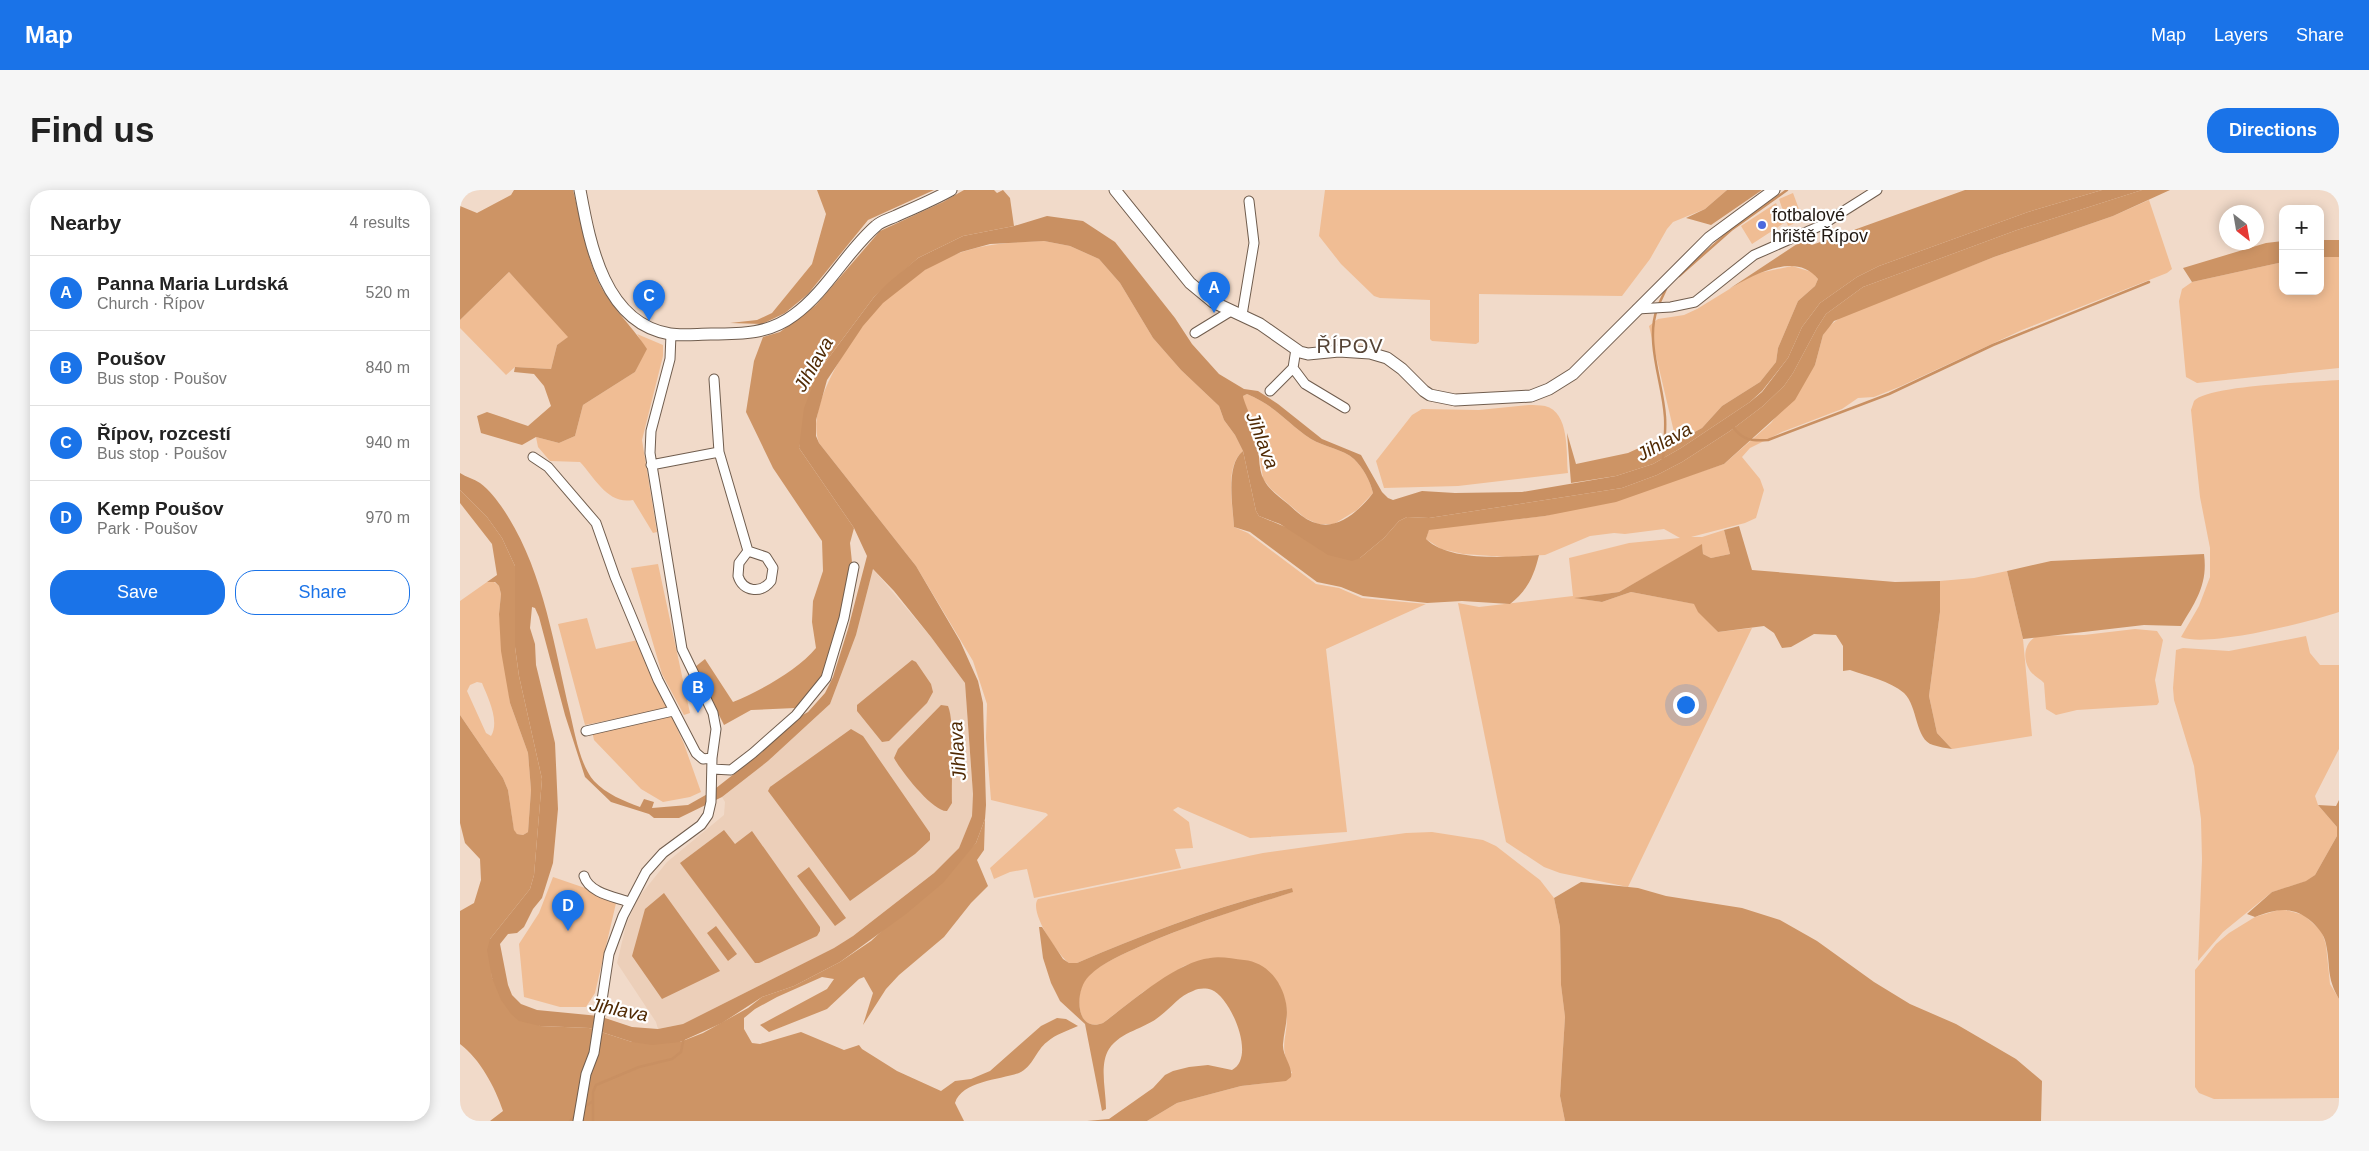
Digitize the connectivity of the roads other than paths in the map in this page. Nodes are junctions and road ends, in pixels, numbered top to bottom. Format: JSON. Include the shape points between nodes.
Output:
{"nodes":[{"id":1,"x":580,"y":190,"type":"edge"},
{"id":2,"x":951,"y":190,"type":"edge"},
{"id":3,"x":1115,"y":190,"type":"edge"},
{"id":4,"x":1774,"y":190,"type":"edge"},
{"id":5,"x":1877,"y":190,"type":"edge"},
{"id":6,"x":1249,"y":201,"type":"dead end"},
{"id":7,"x":1637,"y":309,"type":"junction"},
{"id":8,"x":1237,"y":313,"type":"junction"},
{"id":9,"x":1195,"y":333,"type":"dead end"},
{"id":10,"x":671,"y":334,"type":"junction"},
{"id":11,"x":1296,"y":349,"type":"junction"},
{"id":12,"x":1292,"y":368,"type":"junction"},
{"id":13,"x":714,"y":379,"type":"dead end"},
{"id":14,"x":1270,"y":391,"type":"dead end"},
{"id":15,"x":1345,"y":408,"type":"dead end"},
{"id":16,"x":719,"y":452,"type":"junction"},
{"id":17,"x":533,"y":456,"type":"dead end"},
{"id":18,"x":651,"y":465,"type":"junction"},
{"id":19,"x":748,"y":551,"type":"junction"},
{"id":20,"x":854,"y":567,"type":"dead end"},
{"id":21,"x":673,"y":711,"type":"junction"},
{"id":22,"x":586,"y":731,"type":"dead end"},
{"id":23,"x":712,"y":758,"type":"junction"},
{"id":24,"x":712,"y":769,"type":"junction"},
{"id":25,"x":584,"y":876,"type":"dead end"},
{"id":26,"x":630,"y":902,"type":"junction"},
{"id":27,"x":578,"y":1121,"type":"edge"}],
"edges":[{"from":1,"to":10,"type":"street","via":[[588,232],[614,298],[638,321]]},
{"from":2,"to":10,"type":"street","via":[[877,225],[811,301],[777,325],[747,334]]},
{"from":3,"to":8,"type":"street","via":[[1190,283],[1213,302]]},
{"from":4,"to":7,"type":"street","via":[[1710,238]]},
{"from":5,"to":7,"type":"street","via":[[1820,226],[1754,255],[1695,302]]},
{"from":6,"to":8,"type":"street","via":[[1254,243]]},
{"from":7,"to":11,"type":"street","via":[[1573,374],[1549,389],[1519,398],[1455,400],[1430,395],[1387,358],[1339,350],[1306,354]]},
{"from":8,"to":9,"type":"street"},
{"from":8,"to":11,"type":"street"},
{"from":10,"to":18,"type":"street","via":[[670,359],[649,442]]},
{"from":11,"to":12,"type":"street"},
{"from":12,"to":14,"type":"street"},
{"from":12,"to":15,"type":"street","via":[[1305,384]]},
{"from":13,"to":16,"type":"street"},
{"from":16,"to":18,"type":"street"},
{"from":16,"to":19,"type":"street"},
{"from":17,"to":21,"type":"street","via":[[548,467],[596,522],[615,577]]},
{"from":18,"to":23,"type":"street","via":[[682,649],[713,713],[716,729]]},
{"from":19,"to":19,"type":"street","via":[[739,563],[738,576],[752,590],[761,589],[771,581],[773,568],[766,557]]},
{"from":20,"to":24,"type":"street","via":[[844,618],[826,678],[796,715],[753,754],[731,770]]},
{"from":21,"to":22,"type":"street"},
{"from":21,"to":23,"type":"street","via":[[686,729],[696,753],[703,759]]},
{"from":23,"to":24,"type":"street"},
{"from":24,"to":26,"type":"street","via":[[710,809],[701,824],[654,861]]},
{"from":25,"to":26,"type":"street","via":[[592,888]]},
{"from":26,"to":27,"type":"street","via":[[609,954],[596,1044],[586,1074]]}]}
